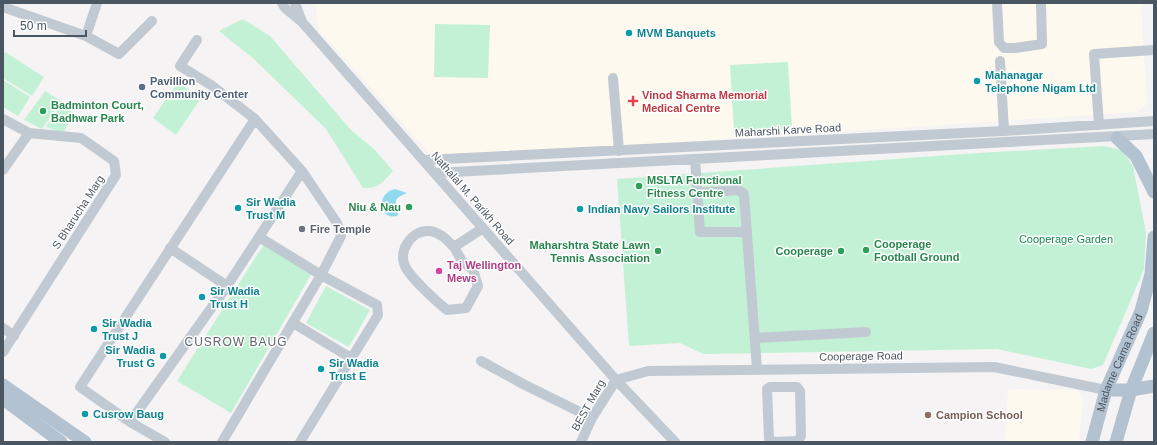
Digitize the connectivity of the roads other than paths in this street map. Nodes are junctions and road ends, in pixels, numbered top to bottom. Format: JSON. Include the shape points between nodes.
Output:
{"nodes":[{"id":1,"x":97,"y":3,"type":"edge"},
{"id":2,"x":282,"y":3,"type":"edge"},
{"id":3,"x":295,"y":3,"type":"edge"},
{"id":4,"x":997,"y":3,"type":"edge"},
{"id":5,"x":1041,"y":3,"type":"edge"},
{"id":6,"x":3,"y":7,"type":"edge"},
{"id":7,"x":152,"y":21,"type":"dead end"},
{"id":8,"x":302,"y":22,"type":"junction"},
{"id":9,"x":86,"y":36,"type":"junction"},
{"id":10,"x":198,"y":40,"type":"dead end"},
{"id":11,"x":1154,"y":50,"type":"edge"},
{"id":12,"x":1000,"y":61,"type":"dead end"},
{"id":13,"x":613,"y":78,"type":"dead end"},
{"id":14,"x":3,"y":119,"type":"edge"},
{"id":15,"x":255,"y":119,"type":"junction"},
{"id":16,"x":1154,"y":121,"type":"edge"},
{"id":17,"x":1099,"y":125,"type":"junction"},
{"id":18,"x":1004,"y":131,"type":"junction"},
{"id":19,"x":28,"y":133,"type":"junction"},
{"id":20,"x":1154,"y":134,"type":"edge"},
{"id":21,"x":1117,"y":138,"type":"junction"},
{"id":22,"x":619,"y":151,"type":"junction"},
{"id":23,"x":695,"y":159,"type":"junction"},
{"id":24,"x":424,"y":160,"type":"junction"},
{"id":25,"x":3,"y":170,"type":"edge"},
{"id":26,"x":302,"y":171,"type":"junction"},
{"id":27,"x":435,"y":174,"type":"junction"},
{"id":28,"x":1154,"y":192,"type":"edge"},
{"id":29,"x":697,"y":193,"type":"junction"},
{"id":30,"x":483,"y":228,"type":"junction"},
{"id":31,"x":746,"y":232,"type":"junction"},
{"id":32,"x":259,"y":237,"type":"junction"},
{"id":33,"x":1154,"y":237,"type":"edge"},
{"id":34,"x":454,"y":247,"type":"junction"},
{"id":35,"x":170,"y":248,"type":"junction"},
{"id":36,"x":321,"y":275,"type":"junction"},
{"id":37,"x":227,"y":286,"type":"junction"},
{"id":38,"x":293,"y":323,"type":"junction"},
{"id":39,"x":3,"y":328,"type":"edge"},
{"id":40,"x":866,"y":332,"type":"dead end"},
{"id":41,"x":1154,"y":333,"type":"edge"},
{"id":42,"x":14,"y":336,"type":"junction"},
{"id":43,"x":755,"y":338,"type":"junction"},
{"id":44,"x":3,"y":352,"type":"edge"},
{"id":45,"x":351,"y":358,"type":"junction"},
{"id":46,"x":481,"y":361,"type":"dead end"},
{"id":47,"x":757,"y":369,"type":"junction"},
{"id":48,"x":783,"y":369,"type":"junction"},
{"id":49,"x":616,"y":380,"type":"junction"},
{"id":50,"x":3,"y":385,"type":"edge"},
{"id":51,"x":1154,"y":386,"type":"edge"},
{"id":52,"x":784,"y":387,"type":"junction"},
{"id":53,"x":1106,"y":390,"type":"junction"},
{"id":54,"x":1131,"y":390,"type":"junction"},
{"id":55,"x":3,"y":399,"type":"edge"},
{"id":56,"x":592,"y":418,"type":"junction"},
{"id":57,"x":130,"y":422,"type":"junction"},
{"id":58,"x":61,"y":442,"type":"edge"},
{"id":59,"x":85,"y":442,"type":"edge"},
{"id":60,"x":165,"y":442,"type":"edge"},
{"id":61,"x":222,"y":442,"type":"edge"},
{"id":62,"x":300,"y":442,"type":"edge"},
{"id":63,"x":581,"y":442,"type":"edge"},
{"id":64,"x":675,"y":442,"type":"edge"},
{"id":65,"x":774,"y":442,"type":"edge"},
{"id":66,"x":1092,"y":442,"type":"edge"},
{"id":67,"x":1116,"y":442,"type":"edge"}],
"edges":[{"from":1,"to":9,"type":"street"},
{"from":2,"to":8,"type":"street","name":"Nathalal M. Parikh Road"},
{"from":3,"to":8,"type":"street","name":"Nathalal M. Parikh Road"},
{"from":4,"to":5,"type":"street","via":[[1000,42],[1004,48],[1042,44]]},
{"from":6,"to":9,"type":"street"},
{"from":7,"to":9,"type":"street","via":[[119,54]]},
{"from":8,"to":24,"type":"street","name":"Nathalal M. Parikh Road"},
{"from":10,"to":15,"type":"street","via":[[180,66],[211,85]]},
{"from":11,"to":17,"type":"street","via":[[1094,54]]},
{"from":12,"to":18,"type":"street"},
{"from":13,"to":22,"type":"street"},
{"from":14,"to":19,"type":"street"},
{"from":15,"to":26,"type":"street"},
{"from":15,"to":35,"type":"street"},
{"from":16,"to":17,"type":"street","name":"Maharshi Karve Road"},
{"from":17,"to":18,"type":"street","name":"Maharshi Karve Road"},
{"from":18,"to":22,"type":"street","name":"Maharshi Karve Road"},
{"from":19,"to":25,"type":"street"},
{"from":19,"to":42,"type":"street","name":"S Bharucha Marg","via":[[81,138],[114,161],[116,175]]},
{"from":20,"to":21,"type":"street"},
{"from":21,"to":23,"type":"street"},
{"from":21,"to":28,"type":"main road","via":[[1136,156]]},
{"from":22,"to":24,"type":"street","name":"Maharshi Karve Road"},
{"from":23,"to":27,"type":"street"},
{"from":23,"to":29,"type":"street"},
{"from":24,"to":27,"type":"street","name":"Nathalal M. Parikh Road"},
{"from":26,"to":32,"type":"street"},
{"from":26,"to":36,"type":"street","via":[[337,223],[341,236]]},
{"from":27,"to":30,"type":"street","name":"Nathalal M. Parikh Road"},
{"from":29,"to":31,"type":"street","via":[[700,232]]},
{"from":29,"to":31,"type":"street","via":[[742,191]]},
{"from":30,"to":34,"type":"street"},
{"from":30,"to":49,"type":"street","name":"Nathalal M. Parikh Road"},
{"from":31,"to":43,"type":"street"},
{"from":32,"to":36,"type":"street"},
{"from":32,"to":37,"type":"street"},
{"from":33,"to":53,"type":"main road","name":"Madame Cama Road","via":[[1151,274],[1141,311]]},
{"from":34,"to":34,"type":"street","via":[[442,235],[429,231],[413,237],[403,250],[406,268],[447,310],[466,308],[478,286],[474,270],[462,261]]},
{"from":35,"to":37,"type":"street"},
{"from":35,"to":57,"type":"street","via":[[80,387]]},
{"from":36,"to":38,"type":"street"},
{"from":36,"to":45,"type":"street","via":[[377,305],[378,315]]},
{"from":37,"to":57,"type":"street"},
{"from":38,"to":45,"type":"street"},
{"from":38,"to":61,"type":"street"},
{"from":39,"to":42,"type":"street"},
{"from":40,"to":43,"type":"street"},
{"from":41,"to":54,"type":"main road","name":"Madame Cama Road"},
{"from":42,"to":44,"type":"street","name":"S Bharucha Marg"},
{"from":43,"to":47,"type":"street"},
{"from":45,"to":62,"type":"street"},
{"from":46,"to":56,"type":"street"},
{"from":47,"to":48,"type":"street","name":"Cooperage Road"},
{"from":47,"to":49,"type":"street","name":"Cooperage Road","via":[[648,371]]},
{"from":48,"to":52,"type":"street"},
{"from":48,"to":53,"type":"street","name":"Cooperage Road","via":[[994,367]]},
{"from":49,"to":56,"type":"street","name":"BEST Marg"},
{"from":49,"to":64,"type":"street","name":"Nathalal M. Parikh Road"},
{"from":50,"to":59,"type":"main road"},
{"from":51,"to":54,"type":"main road"},
{"from":52,"to":65,"type":"street","via":[[767,389],[769,439]]},
{"from":52,"to":65,"type":"street","via":[[800,390],[800,436],[798,441]]},
{"from":53,"to":54,"type":"main road"},
{"from":53,"to":66,"type":"main road","name":"Madame Cama Road"},
{"from":54,"to":67,"type":"main road","name":"Madame Cama Road"},
{"from":55,"to":58,"type":"main road"},
{"from":56,"to":63,"type":"street","name":"BEST Marg"},
{"from":57,"to":60,"type":"street"}]}
